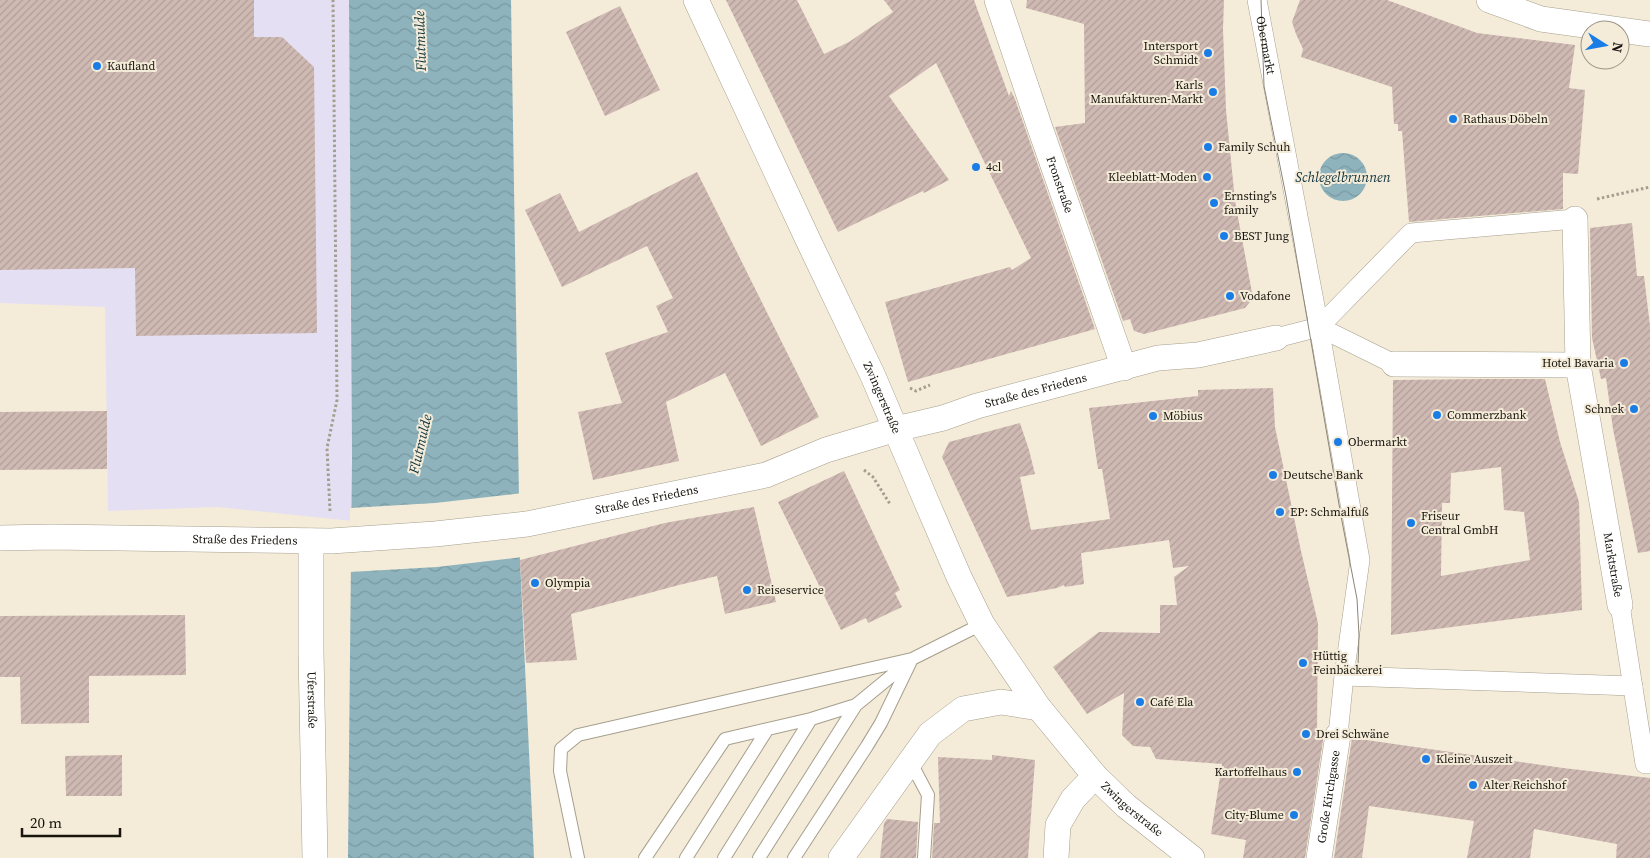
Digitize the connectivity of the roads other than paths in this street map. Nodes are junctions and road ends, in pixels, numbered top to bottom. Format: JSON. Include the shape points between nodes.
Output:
{"nodes":[{"id":1,"x":696,"y":0,"type":"edge"},
{"id":2,"x":998,"y":0,"type":"edge"},
{"id":3,"x":1257,"y":0,"type":"edge"},
{"id":4,"x":1489,"y":0,"type":"edge"},
{"id":5,"x":1650,"y":34,"type":"edge"},
{"id":6,"x":1575,"y":219,"type":"joint"},
{"id":7,"x":1319,"y":327,"type":"junction"},
{"id":8,"x":1276,"y":338,"type":"joint"},
{"id":9,"x":1394,"y":364,"type":"joint"},
{"id":10,"x":1578,"y":365,"type":"junction"},
{"id":11,"x":1124,"y":368,"type":"junction"},
{"id":12,"x":896,"y":429,"type":"junction"},
{"id":13,"x":0,"y":538,"type":"edge"},
{"id":14,"x":331,"y":541,"type":"junction"},
{"id":15,"x":1620,"y":605,"type":"joint"},
{"id":16,"x":982,"y":624,"type":"junction"},
{"id":17,"x":912,"y":659,"type":"junction"},
{"id":18,"x":1344,"y":676,"type":"junction"},
{"id":19,"x":1633,"y":686,"type":"dead end"},
{"id":20,"x":856,"y":705,"type":"junction"},
{"id":21,"x":1039,"y":708,"type":"junction"},
{"id":22,"x":811,"y":719,"type":"junction"},
{"id":23,"x":767,"y":730,"type":"junction"},
{"id":24,"x":1338,"y":736,"type":"joint"},
{"id":25,"x":910,"y":761,"type":"junction"},
{"id":26,"x":1647,"y":764,"type":"edge"},
{"id":27,"x":1095,"y":776,"type":"junction"},
{"id":28,"x":315,"y":858,"type":"edge"},
{"id":29,"x":578,"y":858,"type":"edge"},
{"id":30,"x":644,"y":858,"type":"edge"},
{"id":31,"x":686,"y":858,"type":"edge"},
{"id":32,"x":724,"y":858,"type":"edge"},
{"id":33,"x":759,"y":858,"type":"edge"},
{"id":34,"x":794,"y":858,"type":"edge"},
{"id":35,"x":841,"y":858,"type":"edge"},
{"id":36,"x":924,"y":858,"type":"edge"},
{"id":37,"x":1056,"y":858,"type":"edge"},
{"id":38,"x":1192,"y":858,"type":"edge"},
{"id":39,"x":1319,"y":858,"type":"edge"}],
"edges":[{"from":1,"to":12,"type":"street","name":"Zwingerstraße"},
{"from":2,"to":11,"type":"street","name":"Fronstraße"},
{"from":3,"to":7,"type":"street","name":"Obermarkt"},
{"from":4,"to":5,"type":"street","via":[[1541,19]]},
{"from":6,"to":7,"type":"street","via":[[1411,233]]},
{"from":6,"to":10,"type":"street","name":"Marktstraße"},
{"from":7,"to":8,"type":"street"},
{"from":7,"to":9,"type":"street"},
{"from":7,"to":18,"type":"street","name":"Obermarkt","via":[[1360,560]]},
{"from":8,"to":11,"type":"street","name":"Straße des Friedens","via":[[1198,356],[1158,358]]},
{"from":9,"to":10,"type":"street"},
{"from":10,"to":15,"type":"street","name":"Marktstraße"},
{"from":11,"to":12,"type":"street","name":"Straße des Friedens"},
{"from":12,"to":14,"type":"street","name":"Straße des Friedens","via":[[826,450],[766,475],[527,524]]},
{"from":12,"to":16,"type":"street","name":"Zwingerstraße"},
{"from":13,"to":14,"type":"street","name":"Straße des Friedens"},
{"from":14,"to":28,"type":"street","name":"Uferstraße","via":[[311,652]]},
{"from":15,"to":26,"type":"street","name":"Marktstraße"},
{"from":16,"to":17,"type":"lane"},
{"from":16,"to":21,"type":"street","name":"Zwingerstraße"},
{"from":17,"to":20,"type":"lane"},
{"from":17,"to":29,"type":"lane","via":[[578,735],[561,750],[560,771]]},
{"from":17,"to":34,"type":"lane","via":[[881,723]]},
{"from":18,"to":19,"type":"street"},
{"from":18,"to":24,"type":"street","name":"Obermarkt"},
{"from":20,"to":22,"type":"lane"},
{"from":20,"to":33,"type":"lane"},
{"from":21,"to":25,"type":"street","via":[[1002,702],[963,709],[930,734]]},
{"from":21,"to":27,"type":"street","name":"Zwingerstraße"},
{"from":22,"to":23,"type":"lane"},
{"from":22,"to":32,"type":"lane"},
{"from":23,"to":30,"type":"lane","via":[[725,739]]},
{"from":23,"to":31,"type":"lane"},
{"from":24,"to":39,"type":"street","name":"Große Kirchgasse"},
{"from":25,"to":35,"type":"street"},
{"from":25,"to":36,"type":"lane","via":[[928,795]]},
{"from":27,"to":37,"type":"street","name":"Zwingerstraße","via":[[1073,798],[1058,825]]},
{"from":27,"to":38,"type":"street","name":"Zwingerstraße","via":[[1126,806]]}]}
